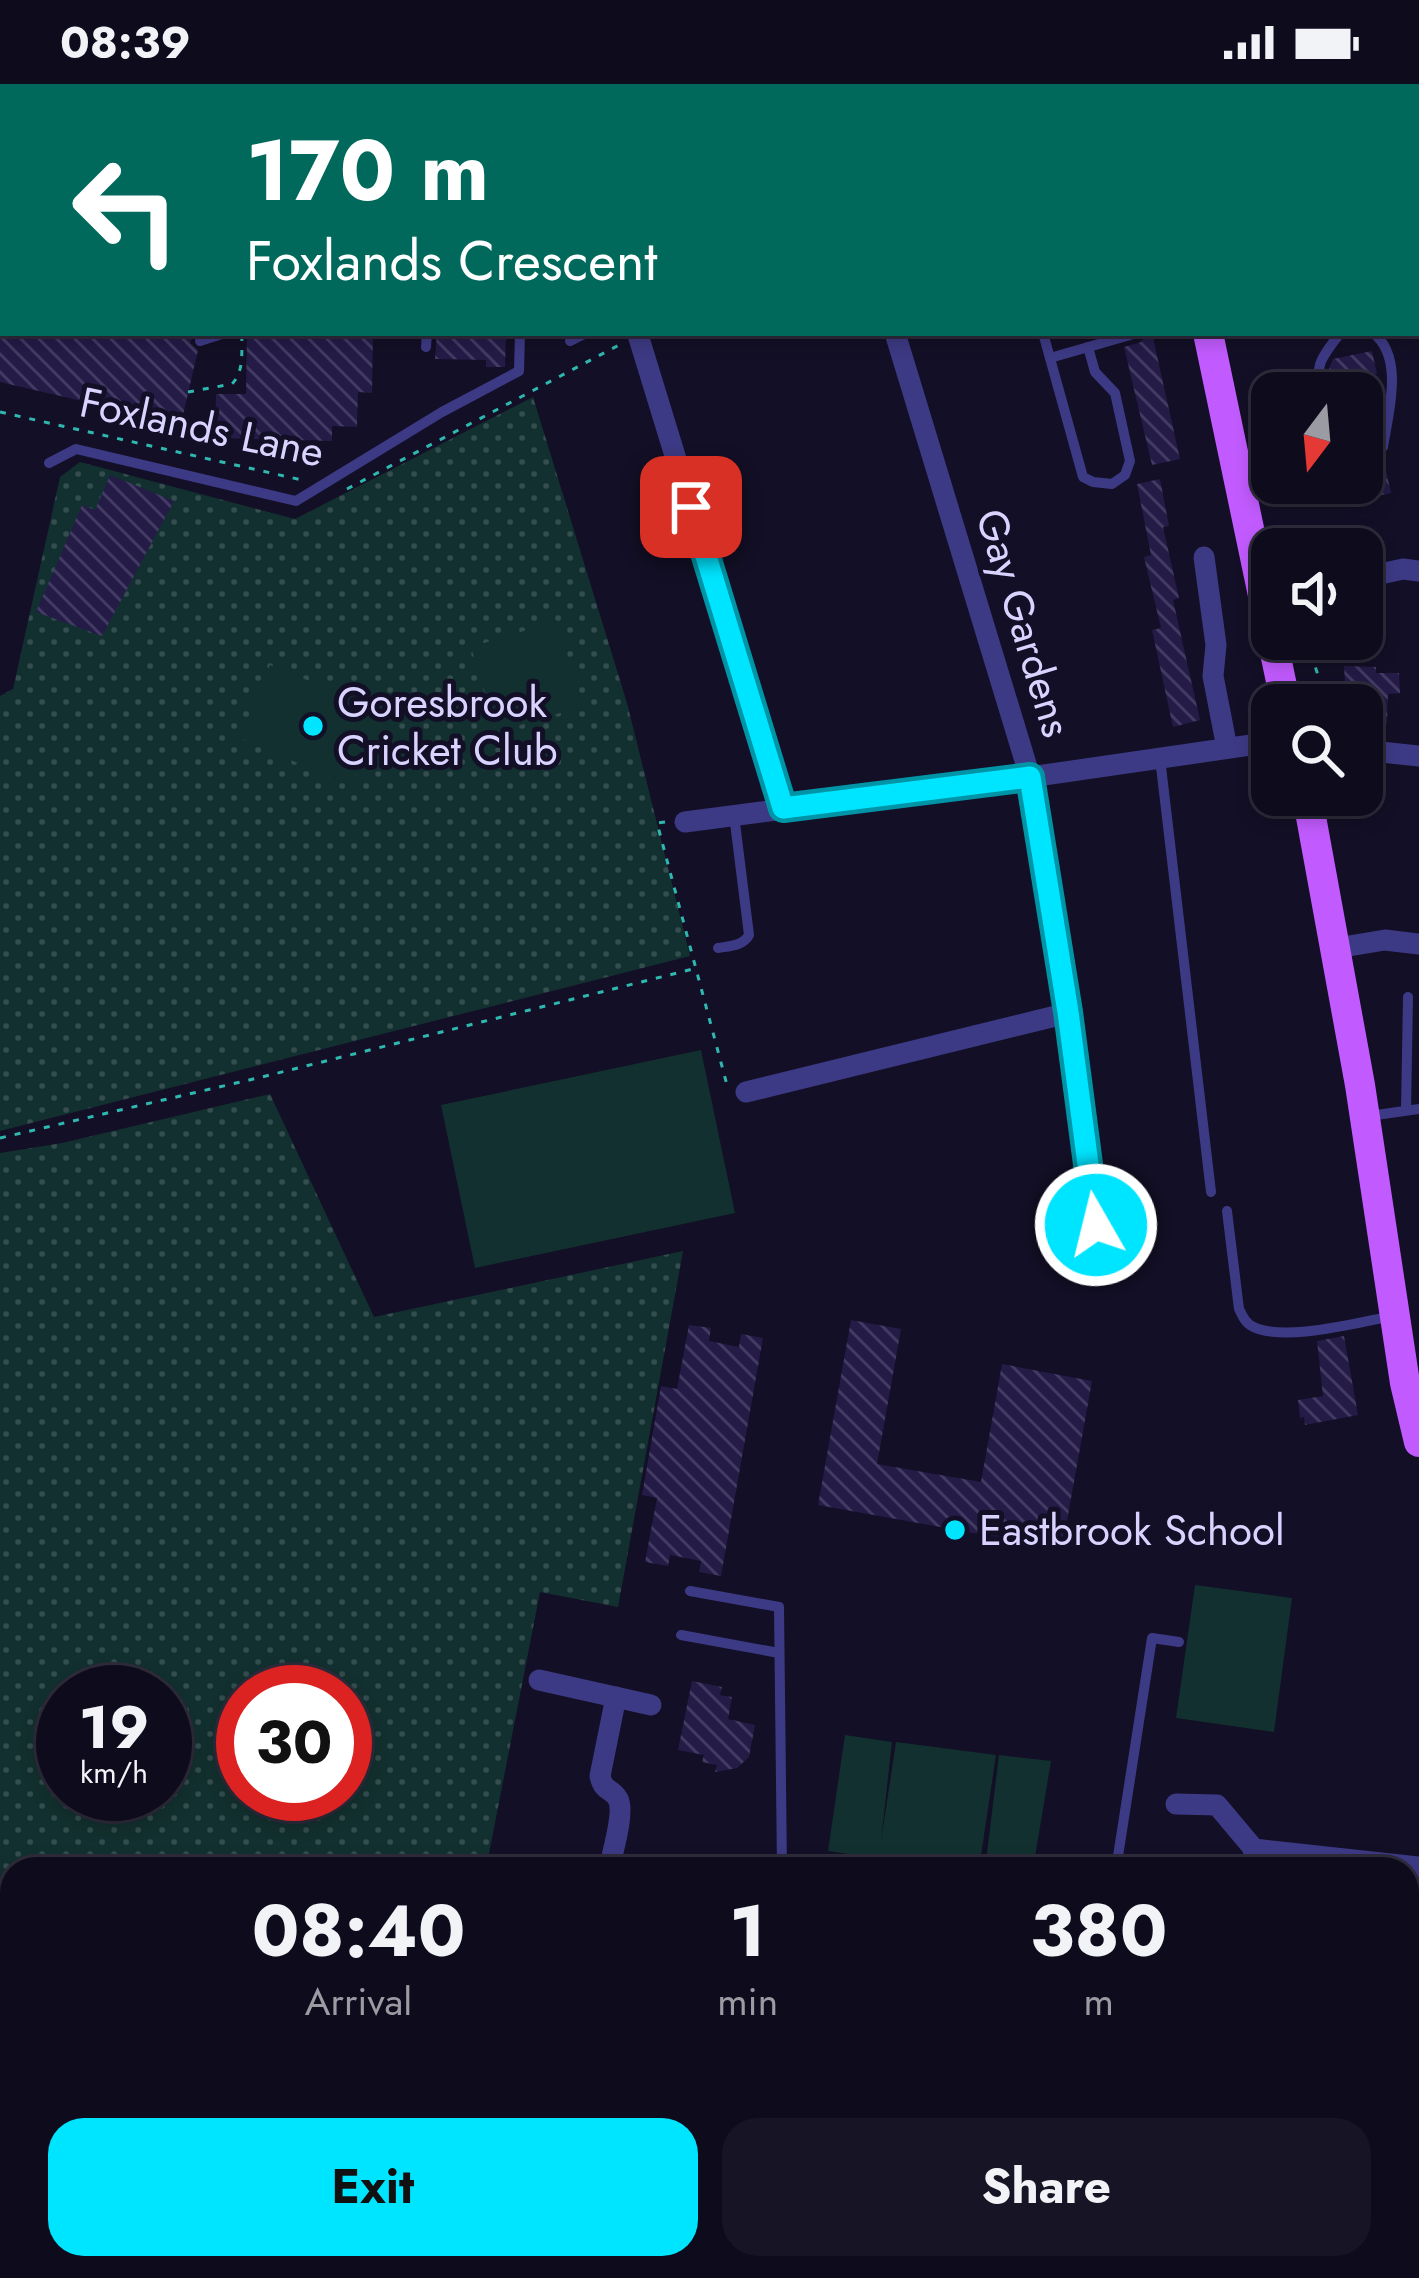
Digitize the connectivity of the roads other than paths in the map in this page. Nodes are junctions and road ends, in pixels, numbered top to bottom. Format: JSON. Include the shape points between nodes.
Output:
{"nodes":[{"id":1,"x":585,"y":84,"type":"edge"},
{"id":2,"x":684,"y":84,"type":"edge"},
{"id":3,"x":216,"y":336,"type":"edge"},
{"id":4,"x":427,"y":336,"type":"edge"},
{"id":5,"x":520,"y":336,"type":"edge"},
{"id":6,"x":580,"y":336,"type":"edge"},
{"id":7,"x":639,"y":336,"type":"edge"},
{"id":8,"x":896,"y":336,"type":"edge"},
{"id":9,"x":1044,"y":336,"type":"edge"},
{"id":10,"x":1126,"y":336,"type":"edge"},
{"id":11,"x":1209,"y":336,"type":"edge"},
{"id":12,"x":1338,"y":336,"type":"edge"},
{"id":13,"x":1377,"y":336,"type":"edge"},
{"id":14,"x":200,"y":341,"type":"dead end"},
{"id":15,"x":571,"y":341,"type":"dead end"},
{"id":16,"x":426,"y":347,"type":"dead end"},
{"id":17,"x":1088,"y":347,"type":"junction"},
{"id":18,"x":1050,"y":358,"type":"junction"},
{"id":19,"x":1316,"y":372,"type":"edge"},
{"id":20,"x":1384,"y":448,"type":"dead end"},
{"id":21,"x":49,"y":464,"type":"dead end"},
{"id":22,"x":1251,"y":528,"type":"edge"},
{"id":23,"x":1204,"y":557,"type":"dead end"},
{"id":24,"x":1419,"y":571,"type":"edge"},
{"id":25,"x":1383,"y":573,"type":"edge"},
{"id":26,"x":1251,"y":745,"type":"edge"},
{"id":27,"x":1227,"y":748,"type":"junction"},
{"id":28,"x":1383,"y":752,"type":"edge"},
{"id":29,"x":1419,"y":756,"type":"edge"},
{"id":30,"x":1160,"y":758,"type":"junction"},
{"id":31,"x":1030,"y":777,"type":"junction"},
{"id":32,"x":783,"y":808,"type":"junction"},
{"id":33,"x":734,"y":815,"type":"junction"},
{"id":34,"x":1311,"y":816,"type":"edge"},
{"id":35,"x":685,"y":822,"type":"road end"},
{"id":36,"x":1419,"y":944,"type":"edge"},
{"id":37,"x":718,"y":948,"type":"dead end"},
{"id":38,"x":1337,"y":948,"type":"junction"},
{"id":39,"x":1408,"y":997,"type":"dead end"},
{"id":40,"x":1068,"y":1012,"type":"junction"},
{"id":41,"x":746,"y":1092,"type":"road end"},
{"id":42,"x":1413,"y":1110,"type":"edge"},
{"id":43,"x":1366,"y":1117,"type":"junction"},
{"id":44,"x":1211,"y":1192,"type":"dead end"},
{"id":45,"x":1226,"y":1211,"type":"dead end"},
{"id":46,"x":1096,"y":1225,"type":"dead end"},
{"id":47,"x":1396,"y":1315,"type":"junction"},
{"id":48,"x":1412,"y":1383,"type":"edge"},
{"id":49,"x":1419,"y":1442,"type":"edge"},
{"id":50,"x":690,"y":1591,"type":"dead end"},
{"id":51,"x":681,"y":1635,"type":"dead end"},
{"id":52,"x":1179,"y":1642,"type":"dead end"},
{"id":53,"x":779,"y":1653,"type":"junction"},
{"id":54,"x":538,"y":1680,"type":"dead end"},
{"id":55,"x":616,"y":1697,"type":"junction"},
{"id":56,"x":651,"y":1705,"type":"dead end"},
{"id":57,"x":1176,"y":1804,"type":"dead end"},
{"id":58,"x":611,"y":1857,"type":"edge"},
{"id":59,"x":782,"y":1857,"type":"edge"},
{"id":60,"x":1118,"y":1857,"type":"edge"},
{"id":61,"x":1252,"y":1857,"type":"edge"}],
"edges":[{"from":1,"to":2,"type":"street"},
{"from":3,"to":14,"type":"lane"},
{"from":4,"to":16,"type":"lane"},
{"from":5,"to":21,"type":"lane","via":[[519,371],[296,501],[76,449]]},
{"from":6,"to":15,"type":"lane"},
{"from":7,"to":32,"type":"street"},
{"from":8,"to":31,"type":"street","name":"Gay Gardens"},
{"from":9,"to":18,"type":"lane"},
{"from":10,"to":17,"type":"lane"},
{"from":11,"to":22,"type":"main road"},
{"from":12,"to":19,"type":"lane"},
{"from":13,"to":20,"type":"lane","via":[[1392,378]]},
{"from":17,"to":18,"type":"lane"},
{"from":17,"to":18,"type":"lane","via":[[1095,372],[1114,393],[1130,461],[1112,484],[1083,477]]},
{"from":23,"to":27,"type":"street"},
{"from":24,"to":25,"type":"street"},
{"from":26,"to":27,"type":"street"},
{"from":27,"to":30,"type":"street"},
{"from":28,"to":29,"type":"street"},
{"from":30,"to":31,"type":"street"},
{"from":30,"to":44,"type":"lane"},
{"from":31,"to":32,"type":"street"},
{"from":31,"to":40,"type":"street","name":"Gay Gardens"},
{"from":32,"to":33,"type":"street"},
{"from":33,"to":35,"type":"street"},
{"from":33,"to":37,"type":"lane","via":[[748,934]]},
{"from":34,"to":38,"type":"main road"},
{"from":36,"to":38,"type":"street"},
{"from":38,"to":43,"type":"main road"},
{"from":39,"to":42,"type":"lane"},
{"from":40,"to":41,"type":"street"},
{"from":40,"to":46,"type":"street","name":"Gay Gardens"},
{"from":42,"to":43,"type":"lane"},
{"from":43,"to":47,"type":"main road"},
{"from":45,"to":47,"type":"lane","via":[[1239,1309],[1252,1326],[1302,1330]]},
{"from":47,"to":48,"type":"main road"},
{"from":48,"to":49,"type":"main road"},
{"from":50,"to":53,"type":"lane","via":[[779,1607]]},
{"from":51,"to":53,"type":"lane"},
{"from":52,"to":60,"type":"lane","via":[[1152,1638]]},
{"from":53,"to":59,"type":"lane"},
{"from":54,"to":55,"type":"street"},
{"from":55,"to":56,"type":"street"},
{"from":55,"to":58,"type":"street","via":[[600,1776],[620,1810]]},
{"from":57,"to":61,"type":"street","via":[[1217,1805]]}]}
